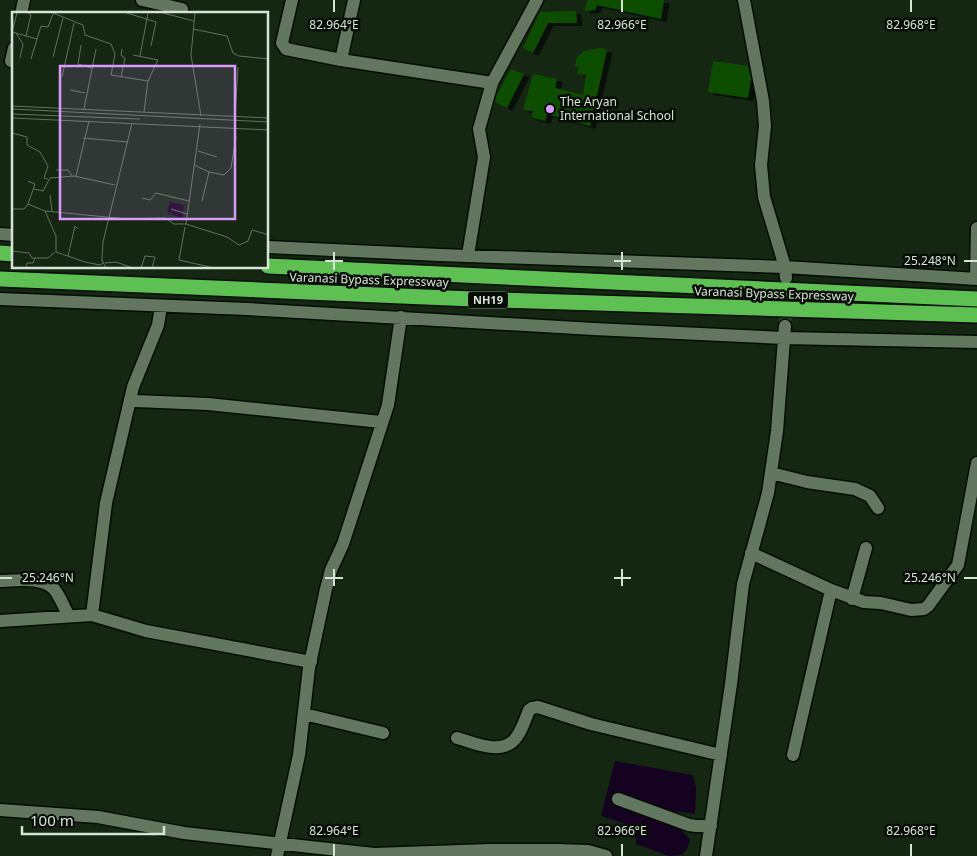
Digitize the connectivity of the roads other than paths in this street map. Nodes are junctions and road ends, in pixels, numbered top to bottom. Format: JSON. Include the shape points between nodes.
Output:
{"nodes":[{"id":1,"x":142,"y":0,"type":"edge"},
{"id":2,"x":292,"y":0,"type":"edge"},
{"id":3,"x":354,"y":0,"type":"edge"},
{"id":4,"x":537,"y":0,"type":"edge"},
{"id":5,"x":744,"y":0,"type":"edge"},
{"id":6,"x":182,"y":7,"type":"edge"},
{"id":7,"x":12,"y":57,"type":"edge"},
{"id":8,"x":341,"y":60,"type":"junction"},
{"id":9,"x":11,"y":61,"type":"dead end"},
{"id":10,"x":492,"y":83,"type":"junction"},
{"id":11,"x":977,"y":228,"type":"edge"},
{"id":12,"x":269,"y":247,"type":"edge"},
{"id":13,"x":468,"y":255,"type":"junction"},
{"id":14,"x":269,"y":266,"type":"edge"},
{"id":15,"x":786,"y":273,"type":"junction"},
{"id":16,"x":976,"y":278,"type":"edge"},
{"id":17,"x":0,"y":279,"type":"edge"},
{"id":18,"x":0,"y":299,"type":"edge"},
{"id":19,"x":977,"y":299,"type":"edge"},
{"id":20,"x":161,"y":306,"type":"junction"},
{"id":21,"x":977,"y":315,"type":"edge"},
{"id":22,"x":401,"y":317,"type":"junction"},
{"id":23,"x":785,"y":332,"type":"junction"},
{"id":24,"x":977,"y":342,"type":"edge"},
{"id":25,"x":130,"y":400,"type":"junction"},
{"id":26,"x":382,"y":422,"type":"junction"},
{"id":27,"x":977,"y":463,"type":"edge"},
{"id":28,"x":770,"y":474,"type":"junction"},
{"id":29,"x":878,"y":508,"type":"dead end"},
{"id":30,"x":866,"y":548,"type":"dead end"},
{"id":31,"x":751,"y":553,"type":"junction"},
{"id":32,"x":0,"y":581,"type":"edge"},
{"id":33,"x":831,"y":590,"type":"junction"},
{"id":34,"x":852,"y":599,"type":"junction"},
{"id":35,"x":92,"y":615,"type":"junction"},
{"id":36,"x":69,"y":616,"type":"junction"},
{"id":37,"x":0,"y":621,"type":"edge"},
{"id":38,"x":311,"y":662,"type":"junction"},
{"id":39,"x":304,"y":714,"type":"junction"},
{"id":40,"x":384,"y":733,"type":"dead end"},
{"id":41,"x":457,"y":738,"type":"dead end"},
{"id":42,"x":721,"y":754,"type":"junction"},
{"id":43,"x":793,"y":756,"type":"dead end"},
{"id":44,"x":618,"y":799,"type":"dead end"},
{"id":45,"x":0,"y":810,"type":"edge"},
{"id":46,"x":711,"y":826,"type":"junction"},
{"id":47,"x":279,"y":850,"type":"edge"},
{"id":48,"x":606,"y":856,"type":"edge"},
{"id":49,"x":706,"y":856,"type":"edge"}],
"edges":[{"from":1,"to":6,"type":"street"},
{"from":2,"to":8,"type":"street","via":[[283,47]]},
{"from":3,"to":8,"type":"street"},
{"from":4,"to":10,"type":"street"},
{"from":5,"to":15,"type":"street","via":[[763,101],[764,197]]},
{"from":7,"to":9,"type":"street"},
{"from":8,"to":10,"type":"street"},
{"from":10,"to":13,"type":"street","via":[[479,129],[484,157]]},
{"from":11,"to":16,"type":"street"},
{"from":12,"to":13,"type":"street"},
{"from":13,"to":15,"type":"street"},
{"from":14,"to":19,"type":"highway","name":"Varanasi Bypass Expressway","number":"NH19"},
{"from":15,"to":16,"type":"street"},
{"from":17,"to":21,"type":"highway","name":"Varanasi Bypass Expressway","number":"NH19","via":[[472,299]]},
{"from":18,"to":20,"type":"street"},
{"from":20,"to":22,"type":"street"},
{"from":20,"to":25,"type":"street","via":[[158,324]]},
{"from":22,"to":23,"type":"street","via":[[594,329]]},
{"from":22,"to":26,"type":"street","via":[[388,405]]},
{"from":23,"to":24,"type":"street"},
{"from":23,"to":28,"type":"street"},
{"from":25,"to":26,"type":"street","via":[[208,404]]},
{"from":25,"to":35,"type":"street","via":[[106,503]]},
{"from":26,"to":38,"type":"street","via":[[343,544],[331,570]]},
{"from":27,"to":34,"type":"street","via":[[958,565],[928,606],[911,610]]},
{"from":28,"to":29,"type":"street","via":[[855,490],[870,496]]},
{"from":28,"to":31,"type":"street"},
{"from":30,"to":34,"type":"street"},
{"from":31,"to":33,"type":"street"},
{"from":31,"to":42,"type":"street","via":[[743,584]]},
{"from":32,"to":36,"type":"street","via":[[44,582],[53,587]]},
{"from":33,"to":34,"type":"street"},
{"from":33,"to":43,"type":"street"},
{"from":35,"to":36,"type":"street"},
{"from":35,"to":38,"type":"street","via":[[146,631]]},
{"from":36,"to":37,"type":"street"},
{"from":38,"to":39,"type":"street"},
{"from":39,"to":40,"type":"street"},
{"from":39,"to":47,"type":"street"},
{"from":41,"to":42,"type":"street","via":[[490,746],[506,745],[513,742],[529,710],[538,707],[591,724]]},
{"from":42,"to":46,"type":"street"},
{"from":44,"to":46,"type":"street","via":[[689,825]]},
{"from":45,"to":47,"type":"street","via":[[98,817]]},
{"from":46,"to":49,"type":"street"},
{"from":47,"to":48,"type":"street","via":[[374,854],[588,850]]}]}
